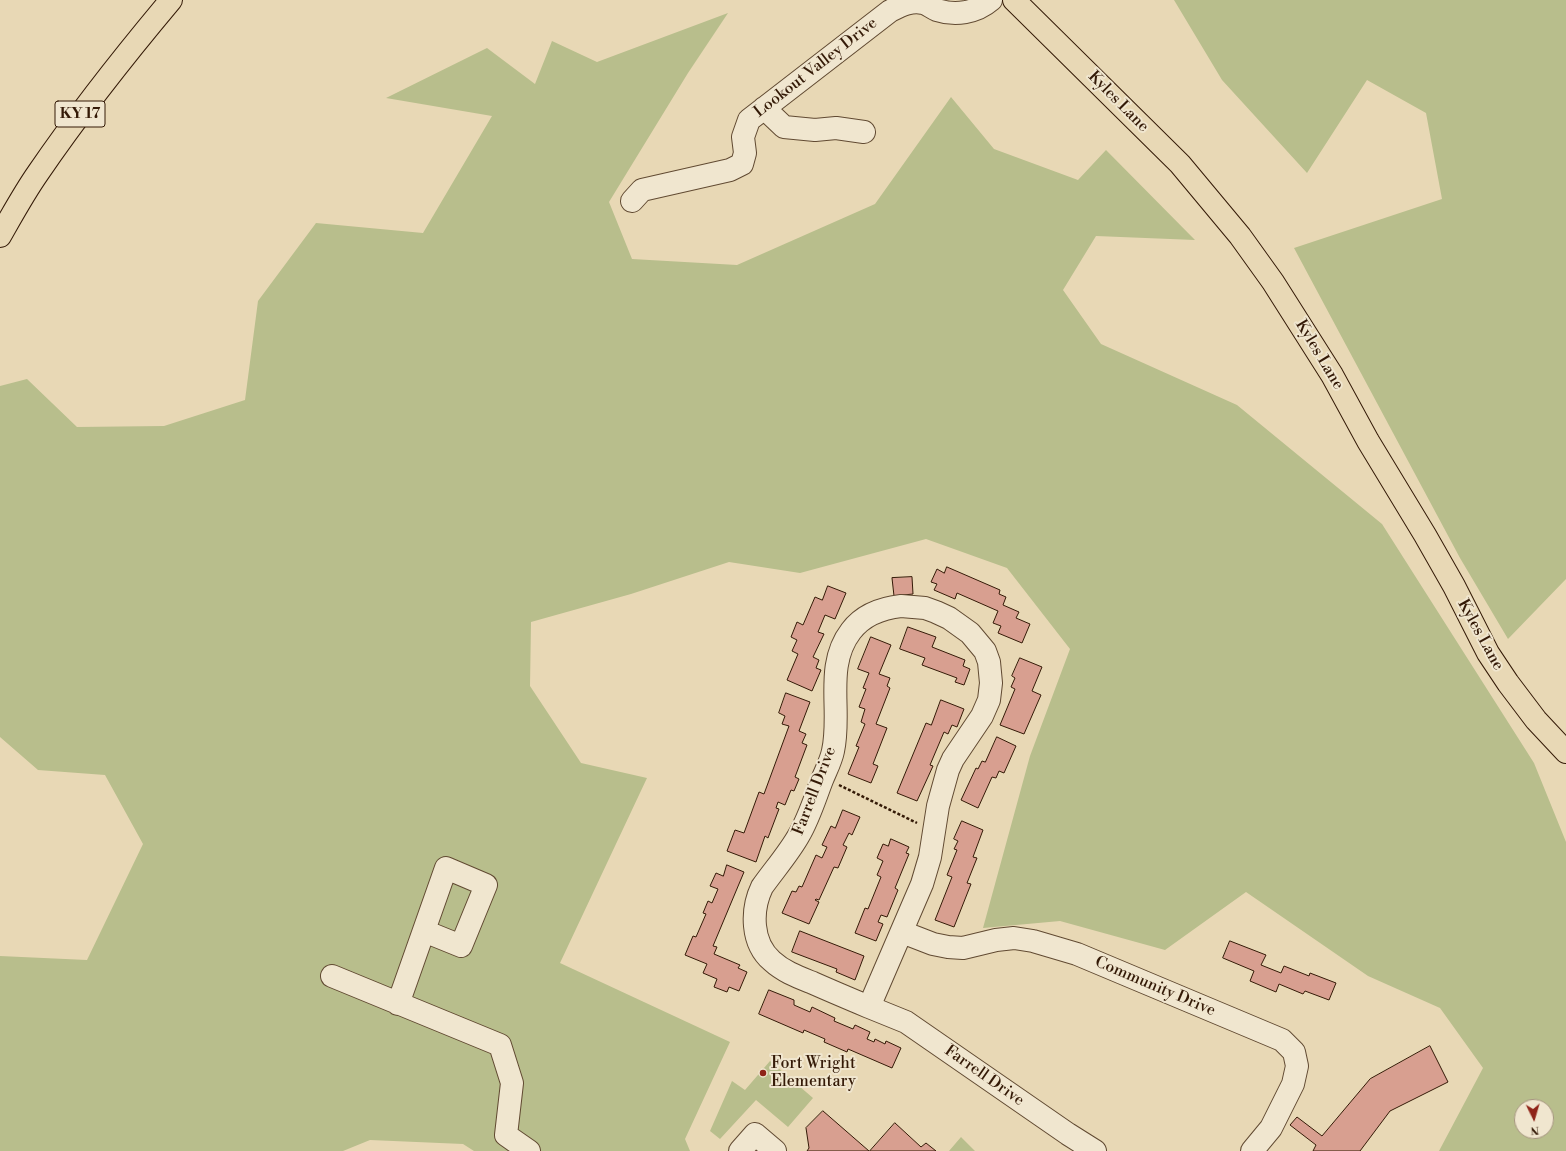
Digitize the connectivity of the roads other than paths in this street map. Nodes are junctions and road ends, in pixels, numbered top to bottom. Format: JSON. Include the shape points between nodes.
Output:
{"nodes":[{"id":1,"x":171,"y":0,"type":"edge"},
{"id":2,"x":991,"y":0,"type":"edge"},
{"id":3,"x":1014,"y":0,"type":"edge"},
{"id":4,"x":764,"y":108,"type":"junction"},
{"id":5,"x":864,"y":132,"type":"dead end"},
{"id":6,"x":632,"y":201,"type":"dead end"},
{"id":7,"x":0,"y":236,"type":"edge"},
{"id":8,"x":1566,"y":752,"type":"edge"},
{"id":9,"x":424,"y":931,"type":"dead end"},
{"id":10,"x":902,"y":932,"type":"junction"},
{"id":11,"x":332,"y":976,"type":"dead end"},
{"id":12,"x":398,"y":1004,"type":"junction"},
{"id":13,"x":869,"y":1007,"type":"junction"},
{"id":14,"x":529,"y":1151,"type":"edge"},
{"id":15,"x":740,"y":1151,"type":"edge"},
{"id":16,"x":775,"y":1151,"type":"edge"},
{"id":17,"x":1095,"y":1151,"type":"edge"},
{"id":18,"x":1252,"y":1151,"type":"edge"}],
"edges":[{"from":1,"to":7,"type":"main road","number":"KY 17","via":[[83,110],[37,175]]},
{"from":2,"to":4,"type":"street","name":"Lookout Valley Drive","via":[[970,12],[958,13],[938,10],[922,3],[905,3],[890,11]]},
{"from":3,"to":8,"type":"main road","name":"Kyles Lane","via":[[1180,164],[1240,236],[1274,282],[1332,375],[1368,441],[1425,535],[1488,653],[1517,696]]},
{"from":4,"to":5,"type":"street","via":[[784,127],[815,130],[836,128]]},
{"from":4,"to":6,"type":"street","name":"Lookout Valley Drive","via":[[749,120],[742,137],[745,153],[742,164],[730,170],[642,190]]},
{"from":9,"to":12,"type":"street"},
{"from":10,"to":13,"type":"street","name":"Farrell Drive"},
{"from":10,"to":13,"type":"street","name":"Farrell Drive","via":[[930,857],[938,806],[948,770],[982,716],[989,700],[991,683],[989,662],[978,641],[942,615],[915,606],[890,608],[864,619],[845,639],[835,675],[833,752],[799,836],[757,896],[754,919],[763,950],[784,971]]},
{"from":10,"to":18,"type":"street","name":"Community Drive","via":[[948,947],[963,948],[1014,938],[1033,941],[1077,954],[1282,1040],[1294,1052],[1297,1066],[1293,1084],[1271,1128]]},
{"from":11,"to":12,"type":"street"},
{"from":12,"to":14,"type":"street","via":[[500,1045],[512,1083],[506,1135]]},
{"from":13,"to":17,"type":"street","name":"Farrell Drive","via":[[906,1022]]},
{"from":15,"to":16,"type":"street","via":[[755,1134]]}]}
